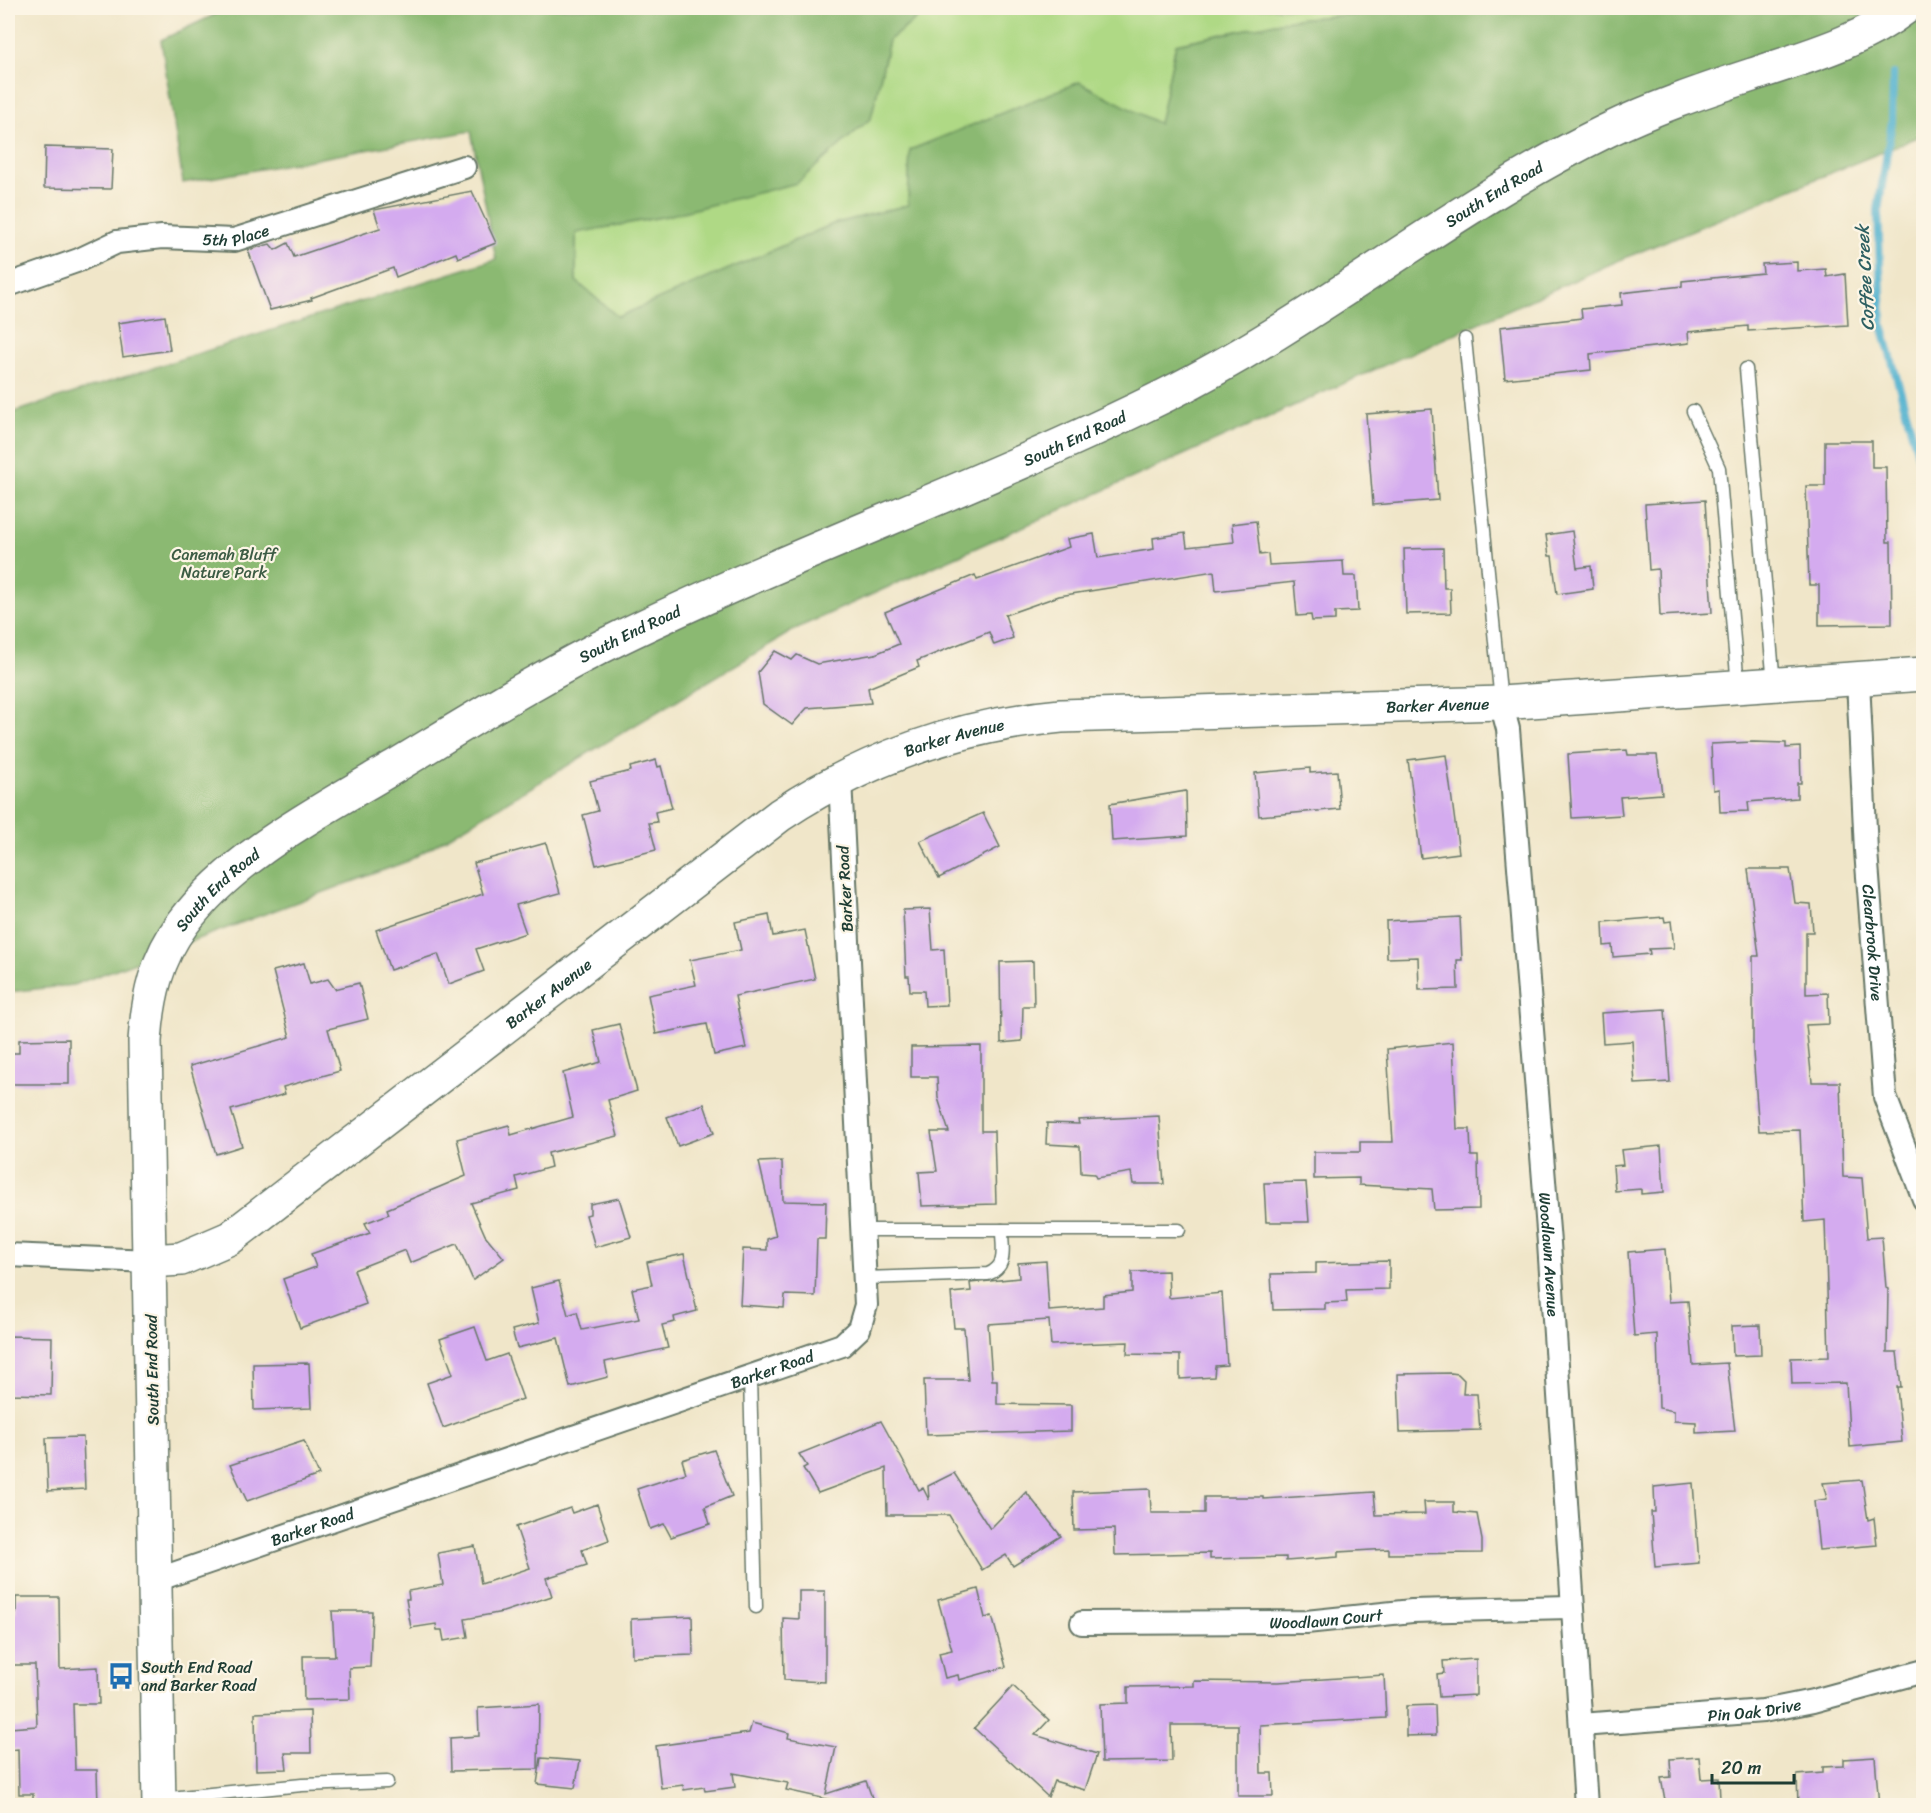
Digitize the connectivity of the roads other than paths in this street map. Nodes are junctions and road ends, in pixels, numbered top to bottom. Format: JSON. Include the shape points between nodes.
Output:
{"nodes":[{"id":1,"x":1905,"y":8,"type":"edge"},
{"id":2,"x":464,"y":167,"type":"dead end"},
{"id":3,"x":8,"y":285,"type":"edge"},
{"id":4,"x":1465,"y":339,"type":"dead end"},
{"id":5,"x":1746,"y":369,"type":"dead end"},
{"id":6,"x":1693,"y":411,"type":"dead end"},
{"id":7,"x":1923,"y":674,"type":"edge"},
{"id":8,"x":1858,"y":679,"type":"junction"},
{"id":9,"x":1774,"y":685,"type":"junction"},
{"id":10,"x":1738,"y":688,"type":"junction"},
{"id":11,"x":1501,"y":703,"type":"junction"},
{"id":12,"x":840,"y":779,"type":"junction"},
{"id":13,"x":1923,"y":1199,"type":"edge"},
{"id":14,"x":862,"y":1230,"type":"junction"},
{"id":15,"x":1002,"y":1230,"type":"junction"},
{"id":16,"x":1179,"y":1230,"type":"dead end"},
{"id":17,"x":8,"y":1255,"type":"edge"},
{"id":18,"x":150,"y":1261,"type":"junction"},
{"id":19,"x":864,"y":1278,"type":"junction"},
{"id":20,"x":750,"y":1377,"type":"junction"},
{"id":21,"x":156,"y":1580,"type":"junction"},
{"id":22,"x":756,"y":1607,"type":"dead end"},
{"id":23,"x":1572,"y":1607,"type":"junction"},
{"id":24,"x":1082,"y":1623,"type":"dead end"},
{"id":25,"x":1923,"y":1671,"type":"edge"},
{"id":26,"x":1581,"y":1725,"type":"junction"},
{"id":27,"x":387,"y":1782,"type":"dead end"},
{"id":28,"x":159,"y":1802,"type":"edge"},
{"id":29,"x":1586,"y":1806,"type":"edge"}],
"edges":[{"from":1,"to":18,"type":"main road","name":"South End Road","via":[[1873,30],[1842,44],[1668,104],[1598,135],[1494,193],[1189,383],[614,640],[506,700],[261,850],[196,907],[166,948],[155,974],[145,1041]]},
{"from":2,"to":3,"type":"street","name":"5th Place","via":[[234,240],[162,237],[117,242]]},
{"from":4,"to":11,"type":"lane"},
{"from":5,"to":9,"type":"lane"},
{"from":6,"to":10,"type":"lane","via":[[1719,468]]},
{"from":7,"to":8,"type":"main road","name":"Barker Avenue"},
{"from":8,"to":9,"type":"main road","name":"Barker Avenue"},
{"from":8,"to":13,"type":"street","name":"Clearbrook Drive","via":[[1866,851],[1885,1097]]},
{"from":9,"to":10,"type":"main road","name":"Barker Avenue"},
{"from":10,"to":11,"type":"main road","name":"Barker Avenue"},
{"from":11,"to":12,"type":"main road","name":"Barker Avenue","via":[[1039,718],[985,727],[924,744]]},
{"from":11,"to":23,"type":"street","name":"Woodlawn Avenue","via":[[1509,741],[1549,1243]]},
{"from":12,"to":14,"type":"street","name":"Barker Road"},
{"from":12,"to":18,"type":"main road","name":"Barker Avenue","via":[[805,798],[735,847],[230,1238],[181,1259]]},
{"from":14,"to":15,"type":"lane"},
{"from":14,"to":19,"type":"street","name":"Barker Road"},
{"from":15,"to":16,"type":"lane"},
{"from":15,"to":19,"type":"lane","via":[[1002,1265],[988,1274]]},
{"from":17,"to":18,"type":"street"},
{"from":18,"to":21,"type":"main road","name":"South End Road"},
{"from":19,"to":20,"type":"street","name":"Barker Road","via":[[866,1305],[859,1329],[842,1345]]},
{"from":20,"to":21,"type":"street","name":"Barker Road"},
{"from":20,"to":22,"type":"lane"},
{"from":21,"to":28,"type":"main road","name":"South End Road"},
{"from":23,"to":24,"type":"street","name":"Woodlawn Court","via":[[1412,1611],[1306,1622]]},
{"from":23,"to":26,"type":"street","name":"Woodlawn Avenue"},
{"from":25,"to":26,"type":"street","name":"Pin Oak Drive","via":[[1763,1711]]},
{"from":26,"to":29,"type":"street","name":"Woodlawn Avenue"},
{"from":27,"to":28,"type":"lane","via":[[302,1785]]}]}
